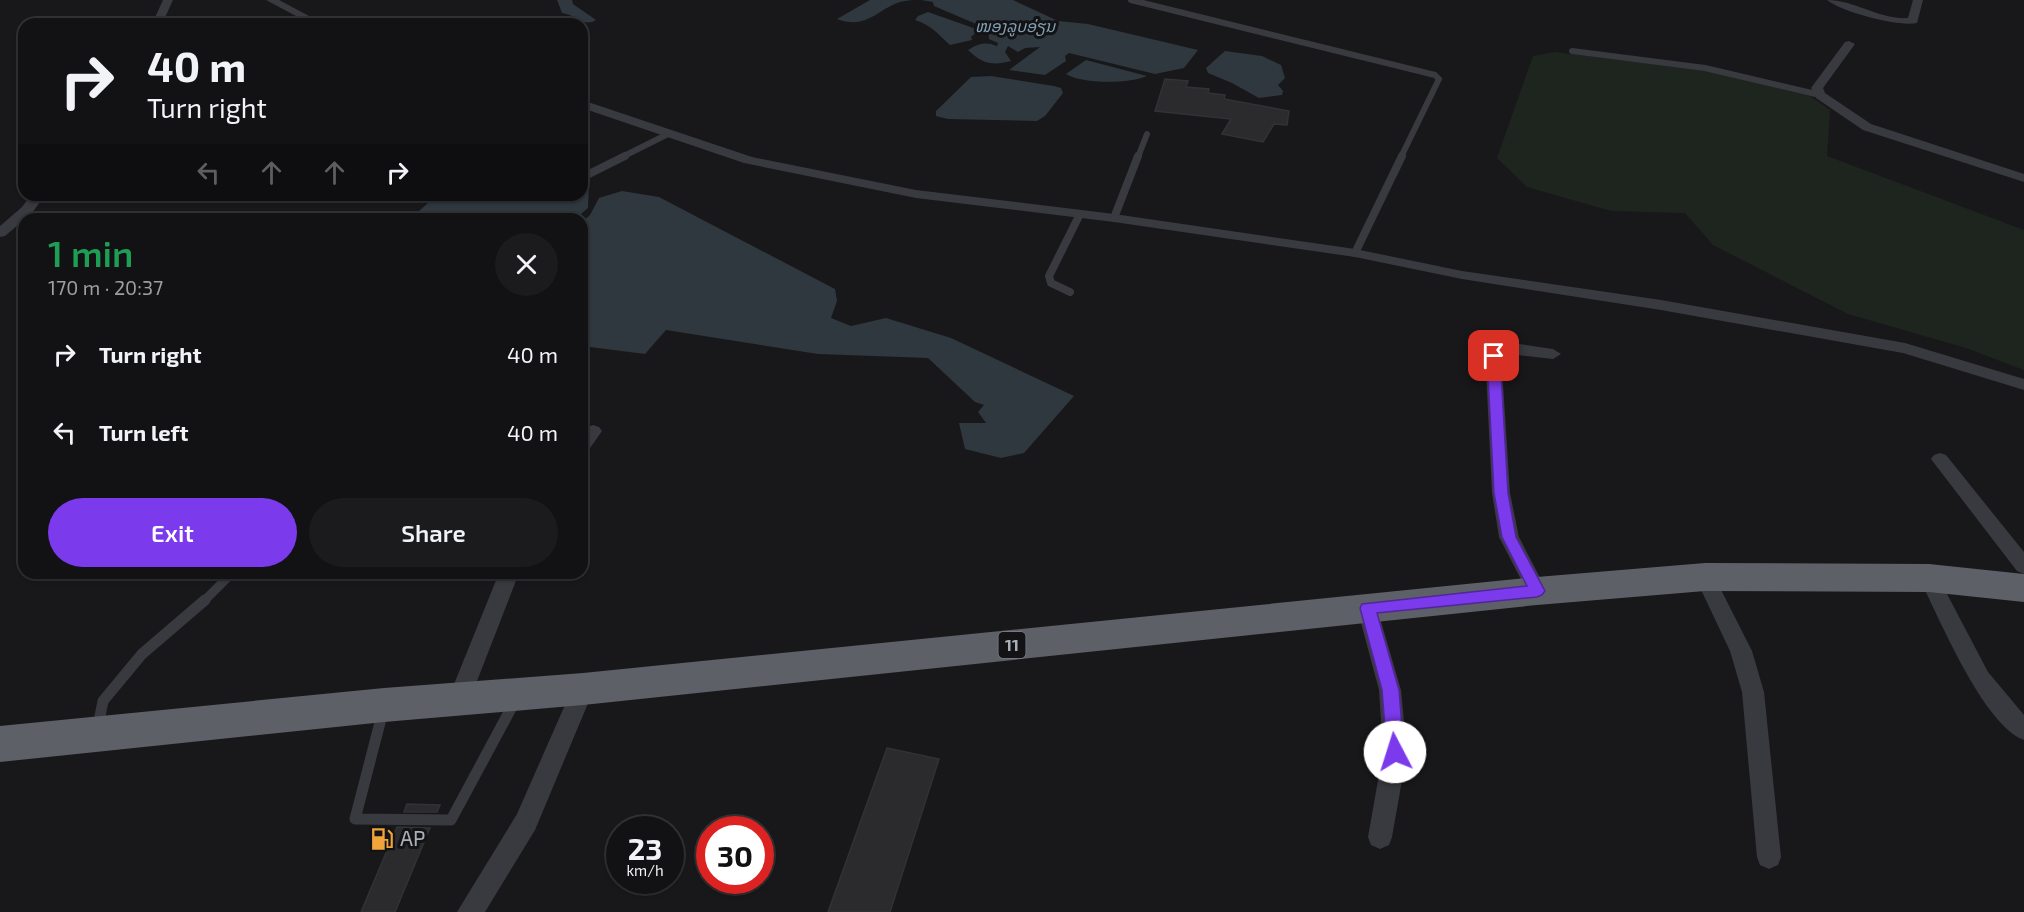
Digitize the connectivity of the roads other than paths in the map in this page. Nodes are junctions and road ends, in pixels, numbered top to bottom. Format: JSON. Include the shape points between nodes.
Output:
{"nodes":[{"id":1,"x":168,"y":0,"type":"edge"},
{"id":2,"x":271,"y":0,"type":"edge"},
{"id":3,"x":1131,"y":0,"type":"edge"},
{"id":4,"x":1832,"y":0,"type":"edge"},
{"id":5,"x":1918,"y":0,"type":"edge"},
{"id":6,"x":161,"y":18,"type":"edge"},
{"id":7,"x":307,"y":18,"type":"edge"},
{"id":8,"x":1849,"y":44,"type":"dead end"},
{"id":9,"x":1572,"y":51,"type":"dead end"},
{"id":10,"x":1820,"y":95,"type":"junction"},
{"id":11,"x":588,"y":106,"type":"edge"},
{"id":12,"x":670,"y":134,"type":"junction"},
{"id":13,"x":1147,"y":134,"type":"dead end"},
{"id":14,"x":588,"y":175,"type":"edge"},
{"id":15,"x":2024,"y":178,"type":"edge"},
{"id":16,"x":34,"y":201,"type":"edge"},
{"id":17,"x":23,"y":213,"type":"edge"},
{"id":18,"x":1080,"y":214,"type":"junction"},
{"id":19,"x":18,"y":218,"type":"edge"},
{"id":20,"x":1114,"y":218,"type":"junction"},
{"id":21,"x":0,"y":233,"type":"edge"},
{"id":22,"x":1355,"y":253,"type":"junction"},
{"id":23,"x":1070,"y":292,"type":"dead end"},
{"id":24,"x":1553,"y":354,"type":"dead end"},
{"id":25,"x":2024,"y":385,"type":"edge"},
{"id":26,"x":592,"y":431,"type":"dead end"},
{"id":27,"x":588,"y":437,"type":"edge"},
{"id":28,"x":1940,"y":459,"type":"dead end"},
{"id":29,"x":2024,"y":566,"type":"edge"},
{"id":30,"x":1705,"y":577,"type":"junction"},
{"id":31,"x":1929,"y":578,"type":"junction"},
{"id":32,"x":226,"y":579,"type":"edge"},
{"id":33,"x":507,"y":579,"type":"edge"},
{"id":34,"x":2024,"y":588,"type":"edge"},
{"id":35,"x":1537,"y":591,"type":"junction"},
{"id":36,"x":1367,"y":608,"type":"junction"},
{"id":37,"x":583,"y":689,"type":"junction"},
{"id":38,"x":518,"y":695,"type":"junction"},
{"id":39,"x":459,"y":699,"type":"junction"},
{"id":40,"x":384,"y":705,"type":"junction"},
{"id":41,"x":2024,"y":730,"type":"edge"},
{"id":42,"x":97,"y":732,"type":"junction"},
{"id":43,"x":0,"y":744,"type":"edge"},
{"id":44,"x":1380,"y":837,"type":"dead end"},
{"id":45,"x":1769,"y":857,"type":"dead end"},
{"id":46,"x":470,"y":912,"type":"edge"}],
"edges":[{"from":1,"to":6,"type":"street"},
{"from":2,"to":7,"type":"street"},
{"from":3,"to":22,"type":"lane","via":[[1439,79]]},
{"from":4,"to":5,"type":"street","via":[[1907,22],[1913,21]]},
{"from":8,"to":10,"type":"street","via":[[1817,88]]},
{"from":9,"to":10,"type":"lane","via":[[1705,68]]},
{"from":10,"to":15,"type":"street","via":[[1867,126]]},
{"from":11,"to":12,"type":"street"},
{"from":12,"to":14,"type":"lane"},
{"from":12,"to":18,"type":"street","via":[[749,160],[894,189]]},
{"from":13,"to":20,"type":"lane"},
{"from":16,"to":17,"type":"street"},
{"from":18,"to":20,"type":"street"},
{"from":18,"to":23,"type":"lane","via":[[1049,276],[1051,283]]},
{"from":19,"to":21,"type":"street"},
{"from":20,"to":22,"type":"street"},
{"from":22,"to":25,"type":"street","via":[[1905,348]]},
{"from":24,"to":35,"type":"street","via":[[1499,346],[1493,351],[1501,493],[1509,537]]},
{"from":26,"to":27,"type":"street"},
{"from":28,"to":29,"type":"street"},
{"from":30,"to":31,"type":"highway","number":"11"},
{"from":30,"to":35,"type":"highway","number":"11"},
{"from":30,"to":45,"type":"street","via":[[1741,651],[1753,692]]},
{"from":31,"to":34,"type":"highway","number":"11"},
{"from":31,"to":41,"type":"street","via":[[1980,678]]},
{"from":32,"to":42,"type":"lane","via":[[142,654],[103,701]]},
{"from":33,"to":39,"type":"street"},
{"from":35,"to":36,"type":"highway","number":"11"},
{"from":36,"to":37,"type":"highway","number":"11"},
{"from":36,"to":44,"type":"street","via":[[1390,690],[1395,752]]},
{"from":37,"to":38,"type":"highway","number":"11"},
{"from":37,"to":46,"type":"street","via":[[526,822]]},
{"from":38,"to":39,"type":"highway","number":"11"},
{"from":38,"to":40,"type":"lane","via":[[451,820],[355,819]]},
{"from":39,"to":40,"type":"highway","number":"11"},
{"from":40,"to":42,"type":"highway","number":"11"},
{"from":42,"to":43,"type":"highway","number":"11"}]}
